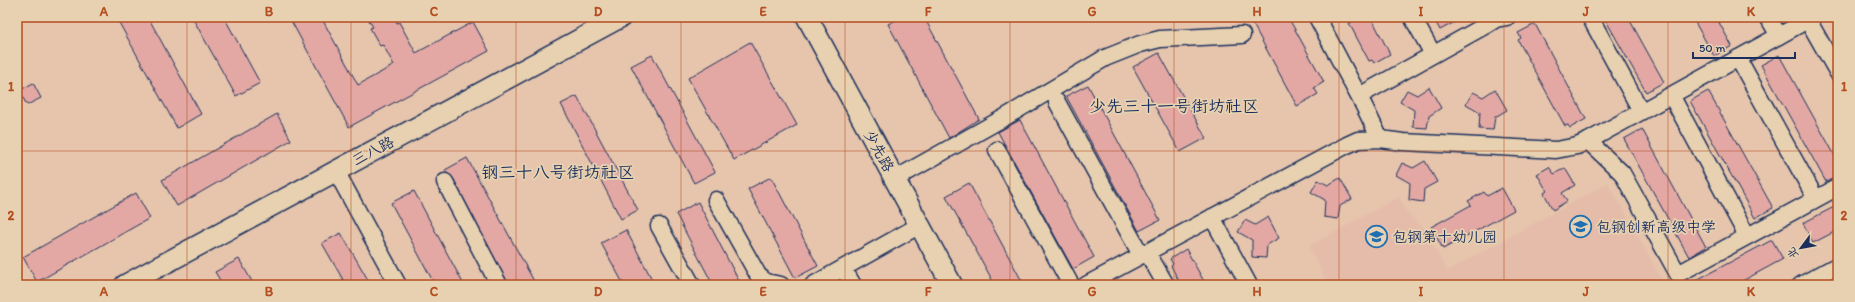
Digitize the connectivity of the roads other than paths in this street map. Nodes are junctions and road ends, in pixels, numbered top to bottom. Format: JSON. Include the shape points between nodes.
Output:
{"nodes":[{"id":1,"x":621,"y":17,"type":"edge"},
{"id":2,"x":807,"y":17,"type":"edge"},
{"id":3,"x":1317,"y":17,"type":"edge"},
{"id":4,"x":1412,"y":17,"type":"edge"},
{"id":5,"x":1590,"y":17,"type":"edge"},
{"id":6,"x":1768,"y":17,"type":"edge"},
{"id":7,"x":1498,"y":18,"type":"edge"},
{"id":8,"x":1810,"y":18,"type":"edge"},
{"id":9,"x":1242,"y":35,"type":"dead end"},
{"id":10,"x":1779,"y":36,"type":"junction"},
{"id":11,"x":1434,"y":54,"type":"junction"},
{"id":12,"x":1738,"y":58,"type":"junction"},
{"id":13,"x":1838,"y":73,"type":"edge"},
{"id":14,"x":1671,"y":95,"type":"junction"},
{"id":15,"x":1359,"y":96,"type":"junction"},
{"id":16,"x":1057,"y":102,"type":"dead end"},
{"id":17,"x":1641,"y":111,"type":"junction"},
{"id":18,"x":1380,"y":139,"type":"junction"},
{"id":19,"x":1588,"y":140,"type":"junction"},
{"id":20,"x":997,"y":150,"type":"dead end"},
{"id":21,"x":336,"y":171,"type":"junction"},
{"id":22,"x":895,"y":179,"type":"junction"},
{"id":23,"x":445,"y":182,"type":"dead end"},
{"id":24,"x":1838,"y":187,"type":"edge"},
{"id":25,"x":1816,"y":199,"type":"junction"},
{"id":26,"x":716,"y":200,"type":"dead end"},
{"id":27,"x":1212,"y":217,"type":"junction"},
{"id":28,"x":920,"y":225,"type":"junction"},
{"id":29,"x":659,"y":226,"type":"dead end"},
{"id":30,"x":1747,"y":236,"type":"junction"},
{"id":31,"x":1144,"y":253,"type":"junction"},
{"id":32,"x":1838,"y":265,"type":"edge"},
{"id":33,"x":843,"y":268,"type":"junction"},
{"id":34,"x":125,"y":285,"type":"edge"},
{"id":35,"x":398,"y":285,"type":"edge"},
{"id":36,"x":499,"y":285,"type":"edge"},
{"id":37,"x":692,"y":285,"type":"edge"},
{"id":38,"x":780,"y":285,"type":"edge"},
{"id":39,"x":813,"y":285,"type":"edge"},
{"id":40,"x":853,"y":285,"type":"edge"},
{"id":41,"x":952,"y":285,"type":"edge"},
{"id":42,"x":1071,"y":285,"type":"edge"},
{"id":43,"x":1087,"y":285,"type":"edge"},
{"id":44,"x":1166,"y":285,"type":"edge"},
{"id":45,"x":1249,"y":285,"type":"edge"},
{"id":46,"x":1801,"y":285,"type":"edge"}],
"edges":[{"from":1,"to":21,"type":"main road","name":"三八路"},
{"from":2,"to":22,"type":"main road","name":"少先路"},
{"from":3,"to":15,"type":"street"},
{"from":4,"to":11,"type":"street"},
{"from":5,"to":17,"type":"street"},
{"from":6,"to":10,"type":"street"},
{"from":7,"to":11,"type":"street"},
{"from":8,"to":10,"type":"street"},
{"from":8,"to":13,"type":"street"},
{"from":9,"to":22,"type":"street","via":[[1173,37],[1140,44],[1105,58]]},
{"from":10,"to":12,"type":"street"},
{"from":11,"to":15,"type":"street"},
{"from":12,"to":14,"type":"street"},
{"from":12,"to":25,"type":"street"},
{"from":14,"to":17,"type":"street"},
{"from":14,"to":30,"type":"street"},
{"from":15,"to":18,"type":"street"},
{"from":16,"to":31,"type":"street"},
{"from":17,"to":19,"type":"street"},
{"from":18,"to":19,"type":"street","via":[[1556,150],[1577,146]]},
{"from":18,"to":27,"type":"street","via":[[1358,140],[1347,145]]},
{"from":19,"to":30,"type":"street","via":[[1622,173],[1678,274]]},
{"from":20,"to":42,"type":"street"},
{"from":21,"to":34,"type":"main road","name":"三八路"},
{"from":21,"to":35,"type":"street"},
{"from":22,"to":28,"type":"main road","name":"少先路"},
{"from":23,"to":36,"type":"street"},
{"from":24,"to":25,"type":"street"},
{"from":25,"to":30,"type":"street"},
{"from":26,"to":38,"type":"street","via":[[758,275],[766,282]]},
{"from":27,"to":31,"type":"street"},
{"from":27,"to":45,"type":"street"},
{"from":28,"to":33,"type":"street"},
{"from":28,"to":41,"type":"main road","name":"少先路"},
{"from":29,"to":37,"type":"street"},
{"from":31,"to":43,"type":"street"},
{"from":31,"to":44,"type":"street"},
{"from":32,"to":46,"type":"street"},
{"from":33,"to":39,"type":"street"},
{"from":33,"to":40,"type":"street"}]}
